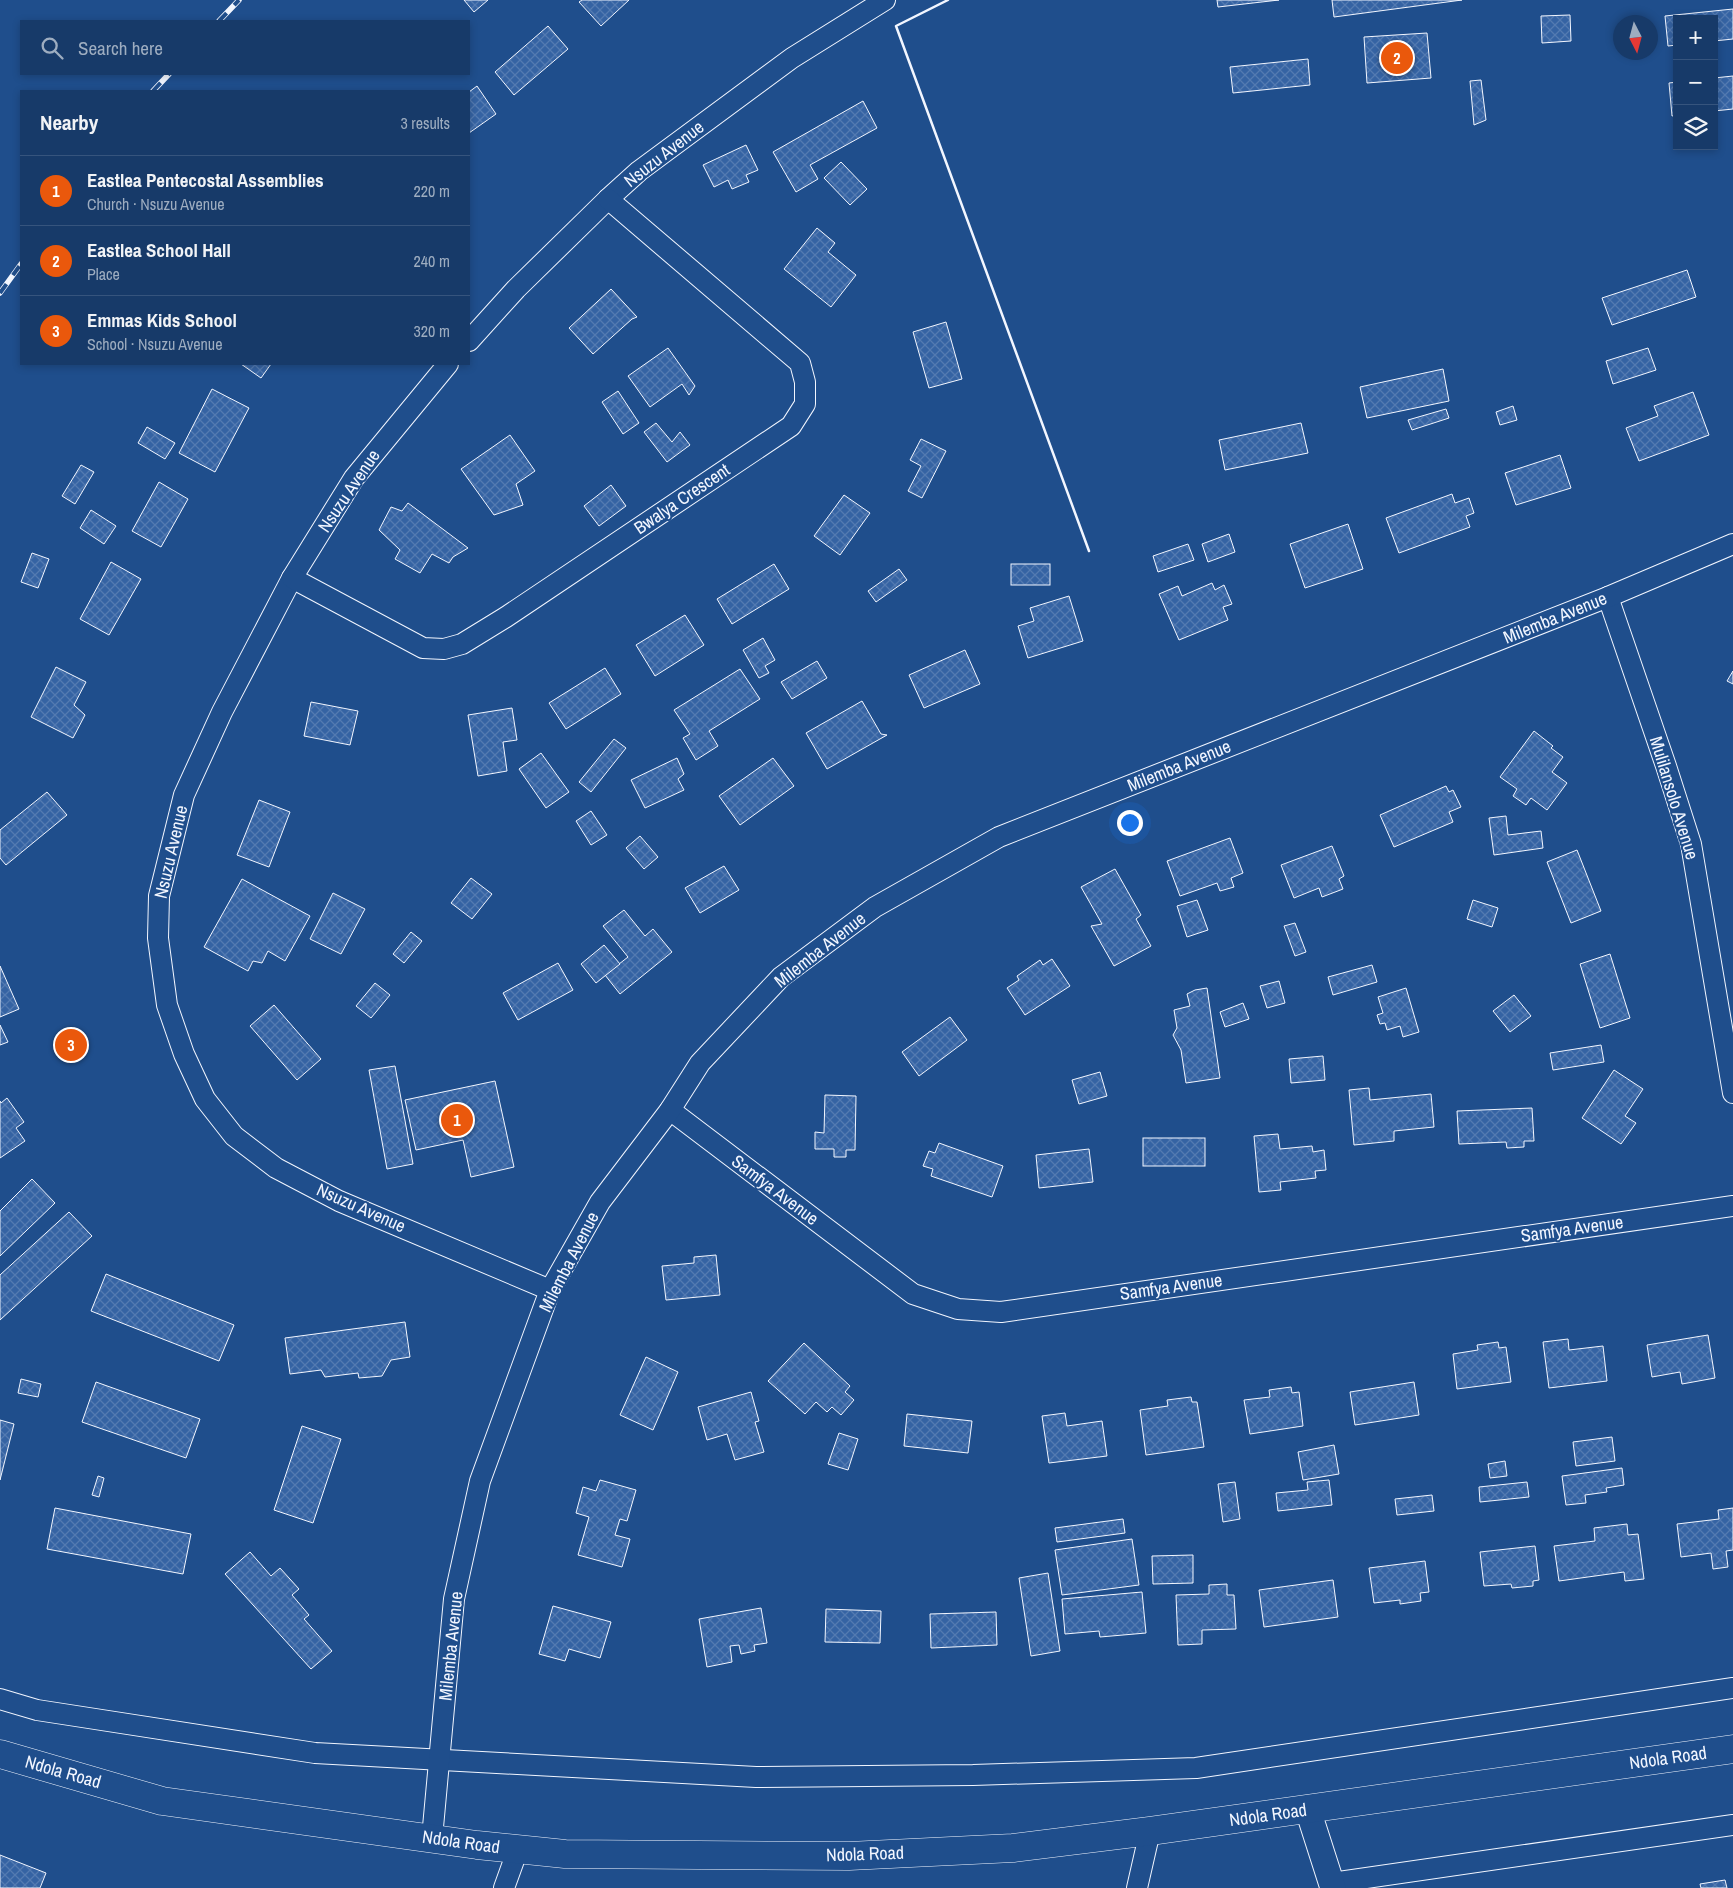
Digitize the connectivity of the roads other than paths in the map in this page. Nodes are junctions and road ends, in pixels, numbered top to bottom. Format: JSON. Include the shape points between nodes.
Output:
{"nodes":[{"id":1,"x":886,"y":0,"type":"edge"},
{"id":2,"x":608,"y":199,"type":"junction"},
{"id":3,"x":470,"y":340,"type":"edge"},
{"id":4,"x":447,"y":365,"type":"edge"},
{"id":5,"x":1733,"y":544,"type":"edge"},
{"id":6,"x":292,"y":578,"type":"junction"},
{"id":7,"x":1608,"y":597,"type":"junction"},
{"id":8,"x":1733,"y":1093,"type":"edge"},
{"id":9,"x":670,"y":1110,"type":"junction"},
{"id":10,"x":1733,"y":1206,"type":"edge"},
{"id":11,"x":550,"y":1290,"type":"junction"},
{"id":12,"x":1733,"y":1688,"type":"edge"},
{"id":13,"x":0,"y":1699,"type":"edge"},
{"id":14,"x":1733,"y":1749,"type":"edge"},
{"id":15,"x":0,"y":1754,"type":"edge"},
{"id":16,"x":439,"y":1761,"type":"junction"},
{"id":17,"x":1308,"y":1810,"type":"junction"},
{"id":18,"x":1733,"y":1825,"type":"edge"},
{"id":19,"x":1150,"y":1831,"type":"junction"},
{"id":20,"x":432,"y":1838,"type":"junction"},
{"id":21,"x":518,"y":1850,"type":"junction"},
{"id":22,"x":1333,"y":1886,"type":"edge"},
{"id":23,"x":504,"y":1888,"type":"edge"},
{"id":24,"x":1137,"y":1888,"type":"edge"}],
"edges":[{"from":1,"to":2,"type":"street","name":"Nsuzu Avenue","via":[[792,58],[639,170]]},
{"from":2,"to":3,"type":"street","name":"Nsuzu Avenue","via":[[516,289]]},
{"from":2,"to":6,"type":"street","name":"Bwalya Crescent","via":[[800,363],[805,382],[805,404],[791,426],[462,644],[444,649],[423,648]]},
{"from":4,"to":6,"type":"street","name":"Nsuzu Avenue","via":[[354,478]]},
{"from":5,"to":7,"type":"street","name":"Milemba Avenue"},
{"from":6,"to":11,"type":"street","name":"Nsuzu Avenue","via":[[222,712],[184,795],[159,896],[158,938],[167,1005],[184,1054],[205,1099],[234,1136],[276,1168],[339,1200]]},
{"from":7,"to":8,"type":"street","name":"Mulilansolo Avenue","via":[[1691,844]]},
{"from":7,"to":9,"type":"street","name":"Milemba Avenue","via":[[999,837],[875,907],[781,977],[700,1063]]},
{"from":9,"to":10,"type":"street","name":"Samfya Avenue","via":[[913,1294],[958,1309],[1000,1312]]},
{"from":9,"to":11,"type":"street","name":"Milemba Avenue","via":[[600,1202]]},
{"from":11,"to":16,"type":"street","name":"Milemba Avenue","via":[[480,1481],[454,1599]]},
{"from":12,"to":16,"type":"street","via":[[1196,1768],[756,1777]]},
{"from":13,"to":16,"type":"street","via":[[37,1710],[315,1753]]},
{"from":14,"to":17,"type":"main road","name":"Ndola Road"},
{"from":15,"to":20,"type":"main road","name":"Ndola Road","via":[[162,1801]]},
{"from":16,"to":20,"type":"street","name":"Milemba Avenue"},
{"from":17,"to":19,"type":"main road","name":"Ndola Road"},
{"from":17,"to":22,"type":"street"},
{"from":18,"to":22,"type":"street"},
{"from":19,"to":21,"type":"main road","name":"Ndola Road","via":[[1013,1848],[849,1856],[565,1854]]},
{"from":19,"to":24,"type":"street"},
{"from":20,"to":21,"type":"main road","name":"Ndola Road"},
{"from":21,"to":23,"type":"street"}]}
